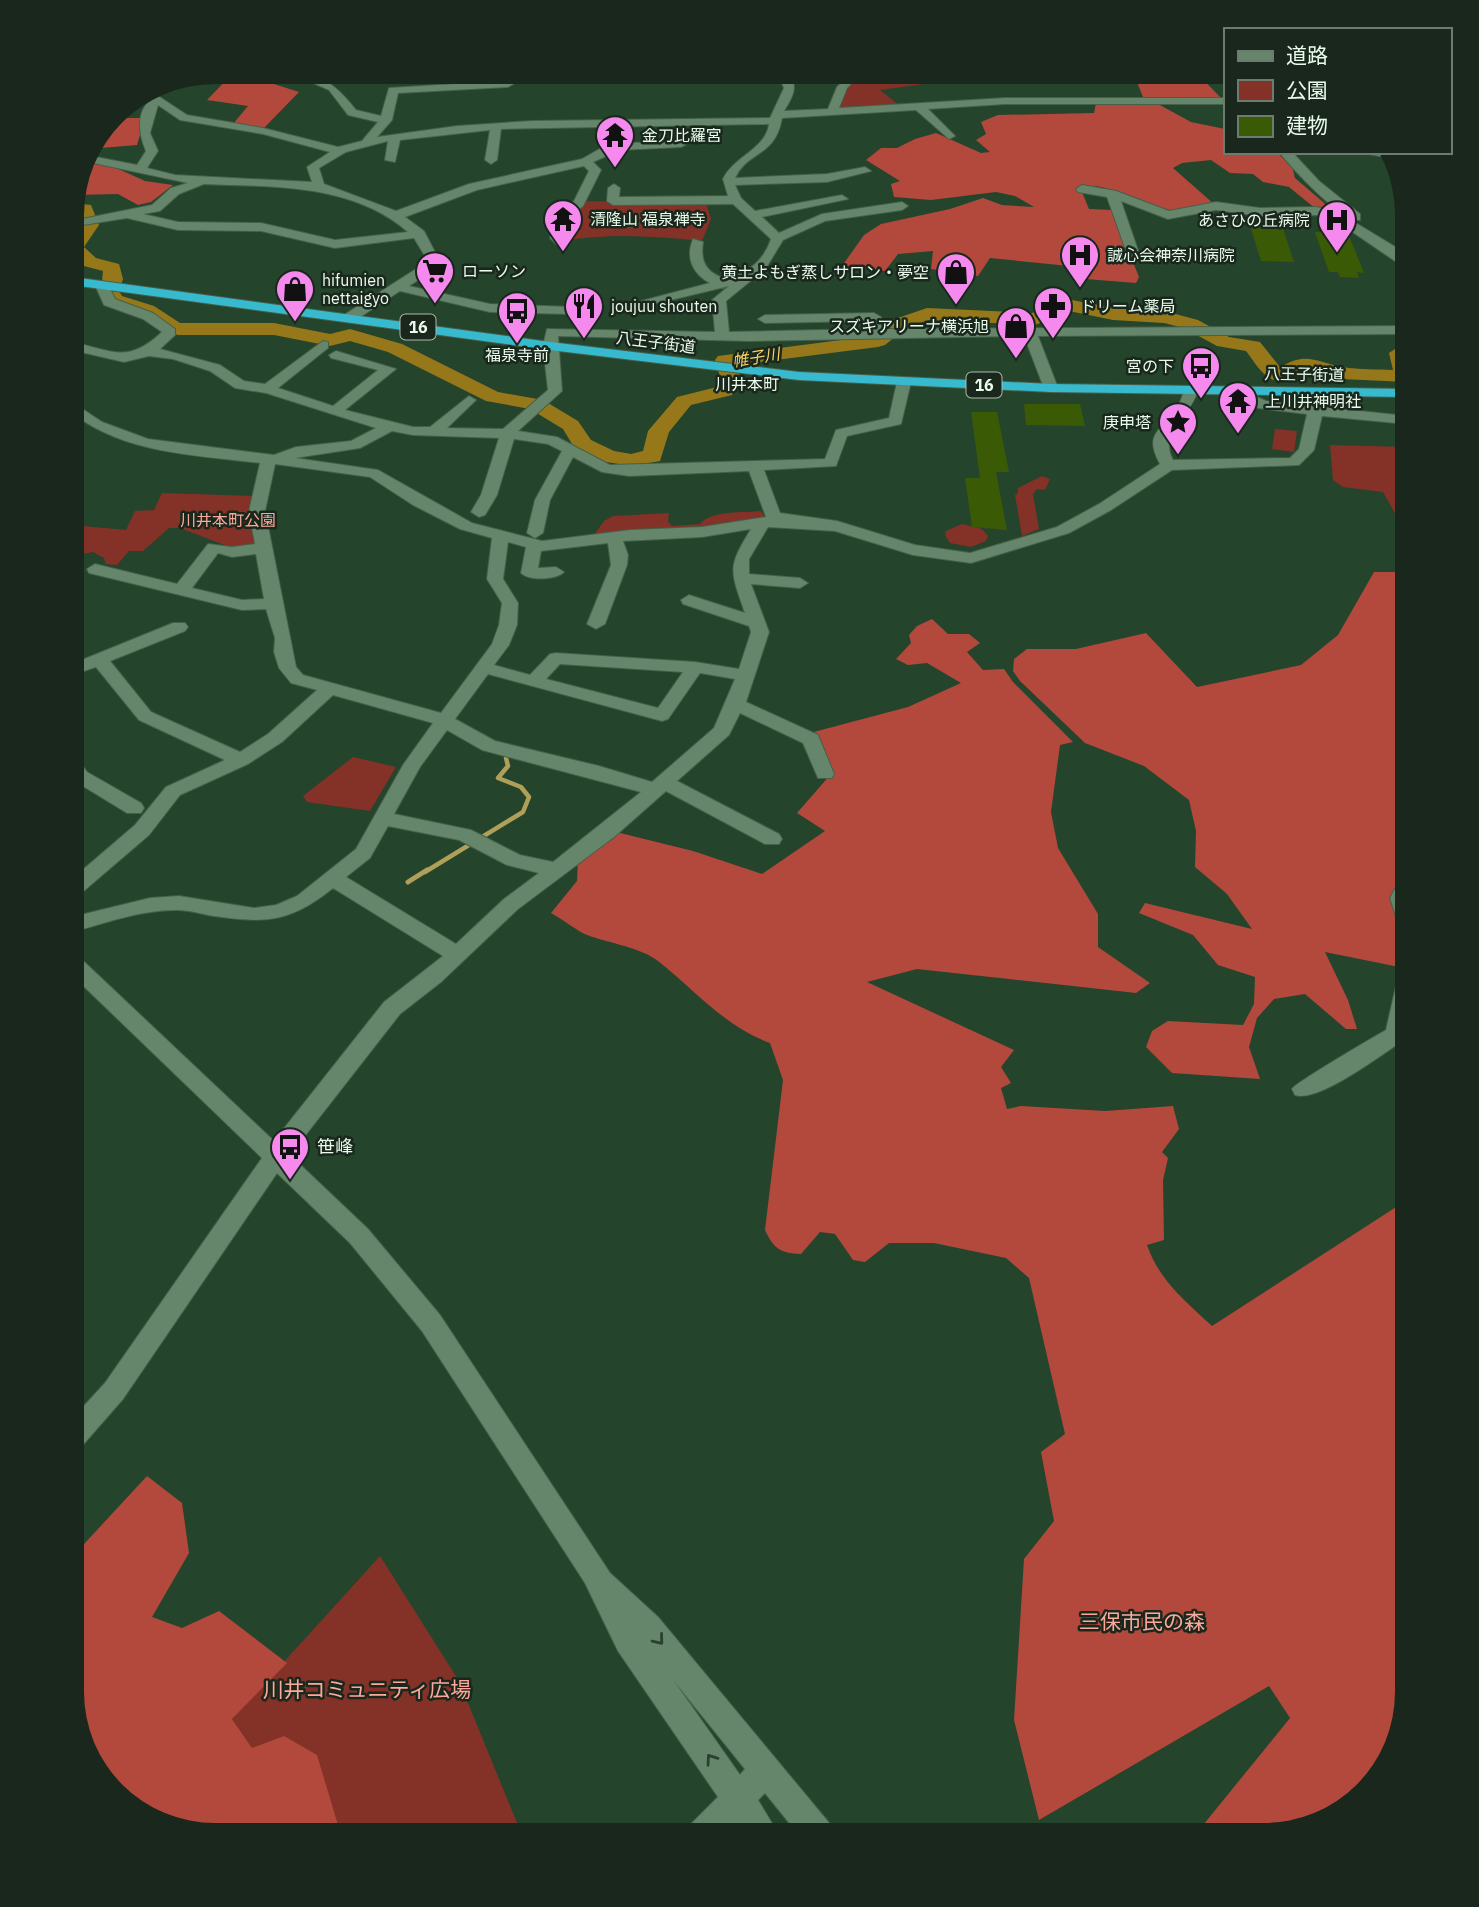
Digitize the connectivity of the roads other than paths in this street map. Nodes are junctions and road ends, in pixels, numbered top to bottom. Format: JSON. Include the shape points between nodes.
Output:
{"nodes":[{"id":1,"x":323,"y":84,"type":"edge"},
{"id":2,"x":472,"y":84,"type":"edge"},
{"id":3,"x":508,"y":84,"type":"edge"},
{"id":4,"x":791,"y":84,"type":"edge"},
{"id":5,"x":845,"y":84,"type":"edge"},
{"id":6,"x":1088,"y":84,"type":"edge"},
{"id":7,"x":472,"y":87,"type":"junction"},
{"id":8,"x":157,"y":101,"type":"joint"},
{"id":9,"x":1098,"y":101,"type":"junction"},
{"id":10,"x":1224,"y":101,"type":"edge"},
{"id":11,"x":918,"y":106,"type":"junction"},
{"id":12,"x":832,"y":112,"type":"junction"},
{"id":13,"x":777,"y":118,"type":"junction"},
{"id":14,"x":386,"y":120,"type":"junction"},
{"id":15,"x":664,"y":122,"type":"junction"},
{"id":16,"x":496,"y":128,"type":"junction"},
{"id":17,"x":948,"y":136,"type":"dead end"},
{"id":18,"x":395,"y":137,"type":"junction"},
{"id":19,"x":368,"y":141,"type":"junction"},
{"id":20,"x":648,"y":145,"type":"junction"},
{"id":21,"x":681,"y":145,"type":"dead end"},
{"id":22,"x":337,"y":150,"type":"junction"},
{"id":23,"x":1287,"y":154,"type":"edge"},
{"id":24,"x":97,"y":159,"type":"edge"},
{"id":25,"x":391,"y":160,"type":"dead end"},
{"id":26,"x":491,"y":160,"type":"dead end"},
{"id":27,"x":586,"y":162,"type":"junction"},
{"id":28,"x":865,"y":171,"type":"dead end"},
{"id":29,"x":139,"y":172,"type":"junction"},
{"id":30,"x":203,"y":181,"type":"junction"},
{"id":31,"x":730,"y":182,"type":"junction"},
{"id":32,"x":319,"y":186,"type":"junction"},
{"id":33,"x":614,"y":188,"type":"dead end"},
{"id":34,"x":1082,"y":189,"type":"dead end"},
{"id":35,"x":1112,"y":194,"type":"junction"},
{"id":36,"x":842,"y":199,"type":"dead end"},
{"id":37,"x":736,"y":200,"type":"junction"},
{"id":38,"x":902,"y":206,"type":"dead end"},
{"id":39,"x":259,"y":211,"type":"dead end"},
{"id":40,"x":211,"y":212,"type":"dead end"},
{"id":41,"x":131,"y":215,"type":"junction"},
{"id":42,"x":398,"y":215,"type":"junction"},
{"id":43,"x":753,"y":215,"type":"junction"},
{"id":44,"x":84,"y":220,"type":"edge"},
{"id":45,"x":203,"y":226,"type":"junction"},
{"id":46,"x":252,"y":227,"type":"junction"},
{"id":47,"x":420,"y":234,"type":"junction"},
{"id":48,"x":778,"y":237,"type":"junction"},
{"id":49,"x":560,"y":242,"type":"dead end"},
{"id":50,"x":696,"y":242,"type":"dead end"},
{"id":51,"x":1395,"y":248,"type":"edge"},
{"id":52,"x":1395,"y":255,"type":"edge"},
{"id":53,"x":1136,"y":258,"type":"dead end"},
{"id":54,"x":747,"y":277,"type":"junction"},
{"id":55,"x":721,"y":282,"type":"junction"},
{"id":56,"x":84,"y":283,"type":"edge"},
{"id":57,"x":110,"y":286,"type":"junction"},
{"id":58,"x":398,"y":287,"type":"junction"},
{"id":59,"x":629,"y":306,"type":"dead end"},
{"id":60,"x":550,"y":310,"type":"junction"},
{"id":61,"x":569,"y":310,"type":"dead end"},
{"id":62,"x":349,"y":318,"type":"junction"},
{"id":63,"x":765,"y":319,"type":"dead end"},
{"id":64,"x":1395,"y":330,"type":"edge"},
{"id":65,"x":876,"y":333,"type":"junction"},
{"id":66,"x":1030,"y":334,"type":"junction"},
{"id":67,"x":673,"y":336,"type":"junction"},
{"id":68,"x":722,"y":336,"type":"junction"},
{"id":69,"x":551,"y":339,"type":"junction"},
{"id":70,"x":323,"y":345,"type":"dead end"},
{"id":71,"x":84,"y":349,"type":"edge"},
{"id":72,"x":149,"y":352,"type":"junction"},
{"id":73,"x":336,"y":355,"type":"dead end"},
{"id":74,"x":646,"y":358,"type":"junction"},
{"id":75,"x":904,"y":382,"type":"junction"},
{"id":76,"x":1051,"y":388,"type":"junction"},
{"id":77,"x":268,"y":389,"type":"junction"},
{"id":78,"x":1191,"y":390,"type":"junction"},
{"id":79,"x":1232,"y":390,"type":"junction"},
{"id":80,"x":1395,"y":393,"type":"edge"},
{"id":81,"x":469,"y":400,"type":"dead end"},
{"id":82,"x":335,"y":411,"type":"junction"},
{"id":83,"x":1315,"y":413,"type":"junction"},
{"id":84,"x":84,"y":415,"type":"edge"},
{"id":85,"x":1395,"y":419,"type":"edge"},
{"id":86,"x":390,"y":426,"type":"junction"},
{"id":87,"x":433,"y":432,"type":"junction"},
{"id":88,"x":511,"y":434,"type":"junction"},
{"id":89,"x":571,"y":449,"type":"junction"},
{"id":90,"x":272,"y":459,"type":"junction"},
{"id":91,"x":1168,"y":465,"type":"junction"},
{"id":92,"x":755,"y":467,"type":"junction"},
{"id":93,"x":479,"y":512,"type":"dead end"},
{"id":94,"x":763,"y":522,"type":"junction"},
{"id":95,"x":796,"y":522,"type":"junction"},
{"id":96,"x":500,"y":537,"type":"junction"},
{"id":97,"x":614,"y":537,"type":"junction"},
{"id":98,"x":535,"y":539,"type":"junction"},
{"id":99,"x":263,"y":548,"type":"junction"},
{"id":100,"x":95,"y":569,"type":"dead end"},
{"id":101,"x":556,"y":572,"type":"dead end"},
{"id":102,"x":741,"y":578,"type":"junction"},
{"id":103,"x":800,"y":583,"type":"dead end"},
{"id":104,"x":182,"y":589,"type":"junction"},
{"id":105,"x":689,"y":600,"type":"dead end"},
{"id":106,"x":273,"y":604,"type":"junction"},
{"id":107,"x":755,"y":622,"type":"junction"},
{"id":108,"x":596,"y":624,"type":"dead end"},
{"id":109,"x":179,"y":627,"type":"dead end"},
{"id":110,"x":99,"y":659,"type":"junction"},
{"id":111,"x":84,"y":665,"type":"edge"},
{"id":112,"x":695,"y":667,"type":"junction"},
{"id":113,"x":485,"y":668,"type":"junction"},
{"id":114,"x":743,"y":675,"type":"junction"},
{"id":115,"x":534,"y":681,"type":"junction"},
{"id":116,"x":330,"y":688,"type":"junction"},
{"id":117,"x":736,"y":704,"type":"junction"},
{"id":118,"x":444,"y":720,"type":"junction"},
{"id":119,"x":242,"y":760,"type":"junction"},
{"id":120,"x":825,"y":774,"type":"dead end"},
{"id":121,"x":84,"y":778,"type":"edge"},
{"id":122,"x":658,"y":785,"type":"junction"},
{"id":123,"x":134,"y":808,"type":"dead end"},
{"id":124,"x":382,"y":818,"type":"junction"},
{"id":125,"x":772,"y":839,"type":"dead end"},
{"id":126,"x":557,"y":870,"type":"junction"},
{"id":127,"x":334,"y":879,"type":"junction"},
{"id":128,"x":84,"y":880,"type":"edge"},
{"id":129,"x":84,"y":920,"type":"edge"},
{"id":130,"x":458,"y":955,"type":"junction"},
{"id":131,"x":84,"y":974,"type":"edge"},
{"id":132,"x":1395,"y":1035,"type":"edge"},
{"id":133,"x":1303,"y":1089,"type":"dead end"},
{"id":134,"x":275,"y":1157,"type":"junction"},
{"id":135,"x":84,"y":1425,"type":"edge"},
{"id":136,"x":595,"y":1573,"type":"junction"},
{"id":137,"x":767,"y":1769,"type":"junction"},
{"id":138,"x":738,"y":1798,"type":"junction"},
{"id":139,"x":714,"y":1823,"type":"edge"},
{"id":140,"x":755,"y":1823,"type":"edge"},
{"id":141,"x":810,"y":1823,"type":"edge"}],
"edges":[{"from":1,"to":14,"type":"street","via":[[333,88],[352,113]]},
{"from":2,"to":7,"type":"street"},
{"from":3,"to":7,"type":"street"},
{"from":4,"to":13,"type":"street"},
{"from":5,"to":12,"type":"street"},
{"from":6,"to":9,"type":"street"},
{"from":7,"to":14,"type":"street","via":[[393,90]]},
{"from":8,"to":22,"type":"street","via":[[184,118]]},
{"from":8,"to":29,"type":"street","via":[[150,106],[144,133],[152,151]]},
{"from":9,"to":10,"type":"street"},
{"from":9,"to":11,"type":"street"},
{"from":11,"to":12,"type":"street"},
{"from":11,"to":17,"type":"street"},
{"from":12,"to":13,"type":"street"},
{"from":13,"to":15,"type":"street"},
{"from":13,"to":31,"type":"street","via":[[772,137],[734,167]]},
{"from":14,"to":19,"type":"street"},
{"from":15,"to":16,"type":"street"},
{"from":15,"to":20,"type":"street"},
{"from":16,"to":18,"type":"street"},
{"from":16,"to":26,"type":"street"},
{"from":18,"to":19,"type":"street"},
{"from":18,"to":25,"type":"street"},
{"from":19,"to":22,"type":"street"},
{"from":20,"to":21,"type":"street"},
{"from":20,"to":27,"type":"street","via":[[609,148]]},
{"from":22,"to":32,"type":"street","via":[[313,167]]},
{"from":23,"to":51,"type":"street","via":[[1315,184]]},
{"from":24,"to":29,"type":"street"},
{"from":27,"to":42,"type":"street","via":[[473,187]]},
{"from":27,"to":49,"type":"street","via":[[595,170],[579,203],[562,216],[556,238]]},
{"from":28,"to":31,"type":"street","via":[[827,178]]},
{"from":29,"to":30,"type":"street"},
{"from":30,"to":32,"type":"street"},
{"from":30,"to":41,"type":"street","via":[[175,191],[156,208]]},
{"from":31,"to":37,"type":"street"},
{"from":32,"to":42,"type":"street"},
{"from":33,"to":37,"type":"street","via":[[613,201]]},
{"from":34,"to":35,"type":"street"},
{"from":35,"to":52,"type":"street","via":[[1168,215],[1216,206],[1336,215]]},
{"from":35,"to":53,"type":"street"},
{"from":36,"to":43,"type":"street"},
{"from":37,"to":43,"type":"street"},
{"from":38,"to":48,"type":"street","via":[[822,218]]},
{"from":39,"to":46,"type":"street"},
{"from":40,"to":45,"type":"street"},
{"from":41,"to":44,"type":"street"},
{"from":41,"to":45,"type":"street","via":[[178,226]]},
{"from":42,"to":47,"type":"street"},
{"from":43,"to":48,"type":"street"},
{"from":45,"to":46,"type":"street"},
{"from":46,"to":47,"type":"street","via":[[335,244]]},
{"from":47,"to":58,"type":"street","via":[[431,256],[429,264]]},
{"from":48,"to":54,"type":"street","via":[[769,255]]},
{"from":50,"to":55,"type":"street","via":[[696,263],[702,274]]},
{"from":54,"to":55,"type":"street"},
{"from":54,"to":68,"type":"street","via":[[719,300]]},
{"from":55,"to":59,"type":"street"},
{"from":56,"to":57,"type":"highway","name":"八王子街道","number":"16"},
{"from":57,"to":62,"type":"highway","name":"八王子街道","number":"16"},
{"from":57,"to":72,"type":"street","via":[[109,302],[148,316],[170,332]]},
{"from":58,"to":60,"type":"street","via":[[490,308]]},
{"from":58,"to":62,"type":"street"},
{"from":60,"to":61,"type":"street"},
{"from":60,"to":69,"type":"street"},
{"from":62,"to":69,"type":"highway","name":"八王子街道","number":"16"},
{"from":63,"to":65,"type":"street","via":[[874,317]]},
{"from":64,"to":66,"type":"street"},
{"from":65,"to":66,"type":"street"},
{"from":65,"to":68,"type":"street"},
{"from":66,"to":76,"type":"street"},
{"from":67,"to":68,"type":"street"},
{"from":67,"to":69,"type":"street"},
{"from":67,"to":74,"type":"street"},
{"from":69,"to":74,"type":"highway","name":"八王子街道","number":"16"},
{"from":69,"to":88,"type":"street","via":[[555,391],[509,431]]},
{"from":70,"to":77,"type":"street"},
{"from":71,"to":72,"type":"street","via":[[124,358]]},
{"from":72,"to":77,"type":"street","via":[[197,362],[240,385]]},
{"from":73,"to":82,"type":"street","via":[[389,369]]},
{"from":74,"to":75,"type":"highway","name":"八王子街道","number":"16"},
{"from":75,"to":76,"type":"highway","name":"八王子街道","number":"16"},
{"from":75,"to":92,"type":"street","via":[[897,421],[841,433],[831,463]]},
{"from":76,"to":78,"type":"highway","name":"八王子街道","number":"16"},
{"from":77,"to":82,"type":"street"},
{"from":78,"to":79,"type":"highway","name":"八王子街道","number":"16"},
{"from":78,"to":91,"type":"street","via":[[1184,412],[1158,439]]},
{"from":79,"to":80,"type":"highway","name":"八王子街道","number":"16"},
{"from":79,"to":83,"type":"street","via":[[1263,405]]},
{"from":81,"to":87,"type":"street"},
{"from":82,"to":86,"type":"street"},
{"from":83,"to":85,"type":"street"},
{"from":83,"to":91,"type":"street","via":[[1306,450],[1294,462]]},
{"from":84,"to":90,"type":"street","via":[[142,442]]},
{"from":86,"to":87,"type":"street"},
{"from":86,"to":90,"type":"street","via":[[355,445]]},
{"from":87,"to":88,"type":"street"},
{"from":88,"to":89,"type":"street","via":[[552,440]]},
{"from":88,"to":93,"type":"street"},
{"from":89,"to":92,"type":"street","via":[[607,469]]},
{"from":89,"to":98,"type":"street","via":[[553,477],[537,517]]},
{"from":90,"to":96,"type":"street","via":[[384,477],[419,502]]},
{"from":90,"to":99,"type":"street","via":[[257,511]]},
{"from":91,"to":95,"type":"street","via":[[1063,530],[971,558],[913,550],[837,526]]},
{"from":92,"to":95,"type":"street","via":[[774,517]]},
{"from":94,"to":95,"type":"street"},
{"from":94,"to":97,"type":"street","via":[[702,532]]},
{"from":94,"to":102,"type":"street","via":[[741,559]]},
{"from":96,"to":98,"type":"street"},
{"from":96,"to":113,"type":"street","via":[[495,579],[510,603],[508,625]]},
{"from":97,"to":98,"type":"street","via":[[563,545]]},
{"from":97,"to":108,"type":"street","via":[[618,565]]},
{"from":98,"to":101,"type":"street","via":[[529,573]]},
{"from":99,"to":104,"type":"street","via":[[232,552],[214,548]]},
{"from":99,"to":106,"type":"street"},
{"from":100,"to":104,"type":"street"},
{"from":102,"to":103,"type":"street"},
{"from":102,"to":107,"type":"street"},
{"from":104,"to":106,"type":"street","via":[[242,605]]},
{"from":105,"to":107,"type":"street"},
{"from":106,"to":116,"type":"street","via":[[288,668],[297,679]]},
{"from":107,"to":114,"type":"street","via":[[760,632]]},
{"from":109,"to":110,"type":"street"},
{"from":110,"to":111,"type":"street"},
{"from":110,"to":119,"type":"street","via":[[145,716]]},
{"from":112,"to":114,"type":"street"},
{"from":112,"to":115,"type":"street","via":[[556,658]]},
{"from":112,"to":115,"type":"street","via":[[663,715]]},
{"from":113,"to":115,"type":"street"},
{"from":113,"to":118,"type":"street"},
{"from":114,"to":117,"type":"street"},
{"from":116,"to":118,"type":"street"},
{"from":116,"to":119,"type":"street","via":[[275,738]]},
{"from":117,"to":120,"type":"street","via":[[811,740]]},
{"from":117,"to":122,"type":"street","via":[[722,731]]},
{"from":118,"to":122,"type":"street","via":[[489,746]]},
{"from":118,"to":124,"type":"street","via":[[411,765]]},
{"from":119,"to":128,"type":"street","via":[[173,791],[142,830]]},
{"from":121,"to":123,"type":"street"},
{"from":122,"to":125,"type":"street"},
{"from":122,"to":126,"type":"street"},
{"from":124,"to":126,"type":"street","via":[[464,835],[514,860]]},
{"from":124,"to":127,"type":"street","via":[[363,853]]},
{"from":126,"to":130,"type":"street","via":[[486,924]]},
{"from":127,"to":129,"type":"street","via":[[279,912],[254,915],[179,903]]},
{"from":127,"to":130,"type":"street"},
{"from":130,"to":134,"type":"street","via":[[392,1008]]},
{"from":131,"to":134,"type":"street"},
{"from":132,"to":133,"type":"street"},
{"from":134,"to":135,"type":"street","via":[[114,1391]]},
{"from":134,"to":136,"type":"street","via":[[359,1236],[431,1323]]},
{"from":136,"to":137,"type":"street","one_way":true,"via":[[648,1627]]},
{"from":138,"to":136,"type":"street","one_way":true,"via":[[628,1641]]},
{"from":137,"to":138,"type":"street"},
{"from":137,"to":141,"type":"street"},
{"from":138,"to":139,"type":"street"},
{"from":138,"to":140,"type":"street"}]}
